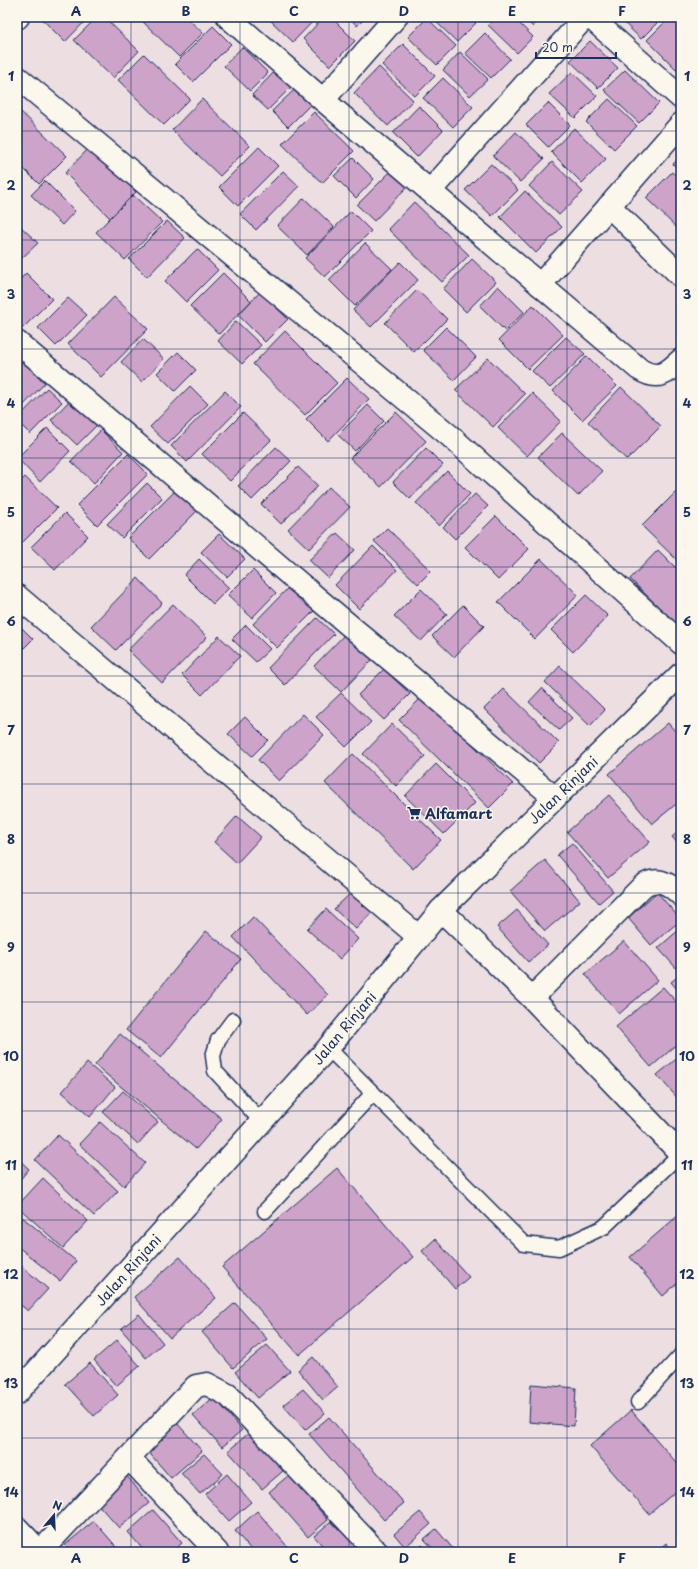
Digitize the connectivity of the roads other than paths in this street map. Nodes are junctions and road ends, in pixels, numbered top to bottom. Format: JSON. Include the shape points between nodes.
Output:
{"nodes":[{"id":1,"x":228,"y":17,"type":"edge"},
{"id":2,"x":396,"y":17,"type":"edge"},
{"id":3,"x":585,"y":17,"type":"edge"},
{"id":4,"x":590,"y":17,"type":"edge"},
{"id":5,"x":17,"y":77,"type":"edge"},
{"id":6,"x":681,"y":98,"type":"edge"},
{"id":7,"x":323,"y":100,"type":"junction"},
{"id":8,"x":681,"y":124,"type":"edge"},
{"id":9,"x":430,"y":191,"type":"junction"},
{"id":10,"x":609,"y":206,"type":"junction"},
{"id":11,"x":681,"y":276,"type":"edge"},
{"id":12,"x":540,"y":285,"type":"junction"},
{"id":13,"x":17,"y":342,"type":"edge"},
{"id":14,"x":681,"y":360,"type":"edge"},
{"id":15,"x":17,"y":596,"type":"edge"},
{"id":16,"x":681,"y":644,"type":"edge"},
{"id":17,"x":681,"y":674,"type":"edge"},
{"id":18,"x":555,"y":798,"type":"junction"},
{"id":19,"x":681,"y":895,"type":"edge"},
{"id":20,"x":441,"y":910,"type":"junction"},
{"id":21,"x":419,"y":937,"type":"junction"},
{"id":22,"x":532,"y":998,"type":"junction"},
{"id":23,"x":233,"y":1020,"type":"dead end"},
{"id":24,"x":328,"y":1048,"type":"junction"},
{"id":25,"x":373,"y":1093,"type":"junction"},
{"id":26,"x":262,"y":1122,"type":"junction"},
{"id":27,"x":681,"y":1153,"type":"edge"},
{"id":28,"x":265,"y":1212,"type":"dead end"},
{"id":29,"x":681,"y":1355,"type":"edge"},
{"id":30,"x":17,"y":1393,"type":"edge"},
{"id":31,"x":638,"y":1402,"type":"dead end"},
{"id":32,"x":129,"y":1458,"type":"junction"},
{"id":33,"x":17,"y":1528,"type":"edge"},
{"id":34,"x":40,"y":1552,"type":"edge"},
{"id":35,"x":218,"y":1552,"type":"edge"},
{"id":36,"x":377,"y":1552,"type":"edge"}],
"edges":[{"from":1,"to":7,"type":"street"},
{"from":2,"to":7,"type":"street"},
{"from":3,"to":9,"type":"street"},
{"from":4,"to":6,"type":"street"},
{"from":5,"to":16,"type":"street","via":[[450,436]]},
{"from":7,"to":9,"type":"street"},
{"from":8,"to":10,"type":"street"},
{"from":9,"to":12,"type":"street"},
{"from":10,"to":11,"type":"street"},
{"from":10,"to":12,"type":"street"},
{"from":12,"to":14,"type":"street","via":[[647,374],[666,374]]},
{"from":13,"to":18,"type":"street"},
{"from":15,"to":21,"type":"street"},
{"from":17,"to":18,"type":"street","name":"Jalan Rinjani"},
{"from":18,"to":20,"type":"street","name":"Jalan Rinjani"},
{"from":19,"to":22,"type":"street","via":[[673,887],[660,881],[646,884]]},
{"from":20,"to":21,"type":"street","name":"Jalan Rinjani"},
{"from":20,"to":22,"type":"street"},
{"from":21,"to":24,"type":"street","name":"Jalan Rinjani"},
{"from":22,"to":27,"type":"street"},
{"from":23,"to":26,"type":"lane","via":[[218,1040],[213,1056],[215,1071]]},
{"from":24,"to":25,"type":"lane"},
{"from":24,"to":26,"type":"street","name":"Jalan Rinjani"},
{"from":25,"to":27,"type":"lane","via":[[524,1244],[559,1248],[604,1228]]},
{"from":25,"to":28,"type":"lane"},
{"from":26,"to":30,"type":"street","name":"Jalan Rinjani"},
{"from":29,"to":31,"type":"lane"},
{"from":32,"to":34,"type":"street"},
{"from":32,"to":35,"type":"street"},
{"from":32,"to":36,"type":"street","via":[[196,1386],[207,1384],[228,1395]]},
{"from":33,"to":34,"type":"street"}]}
